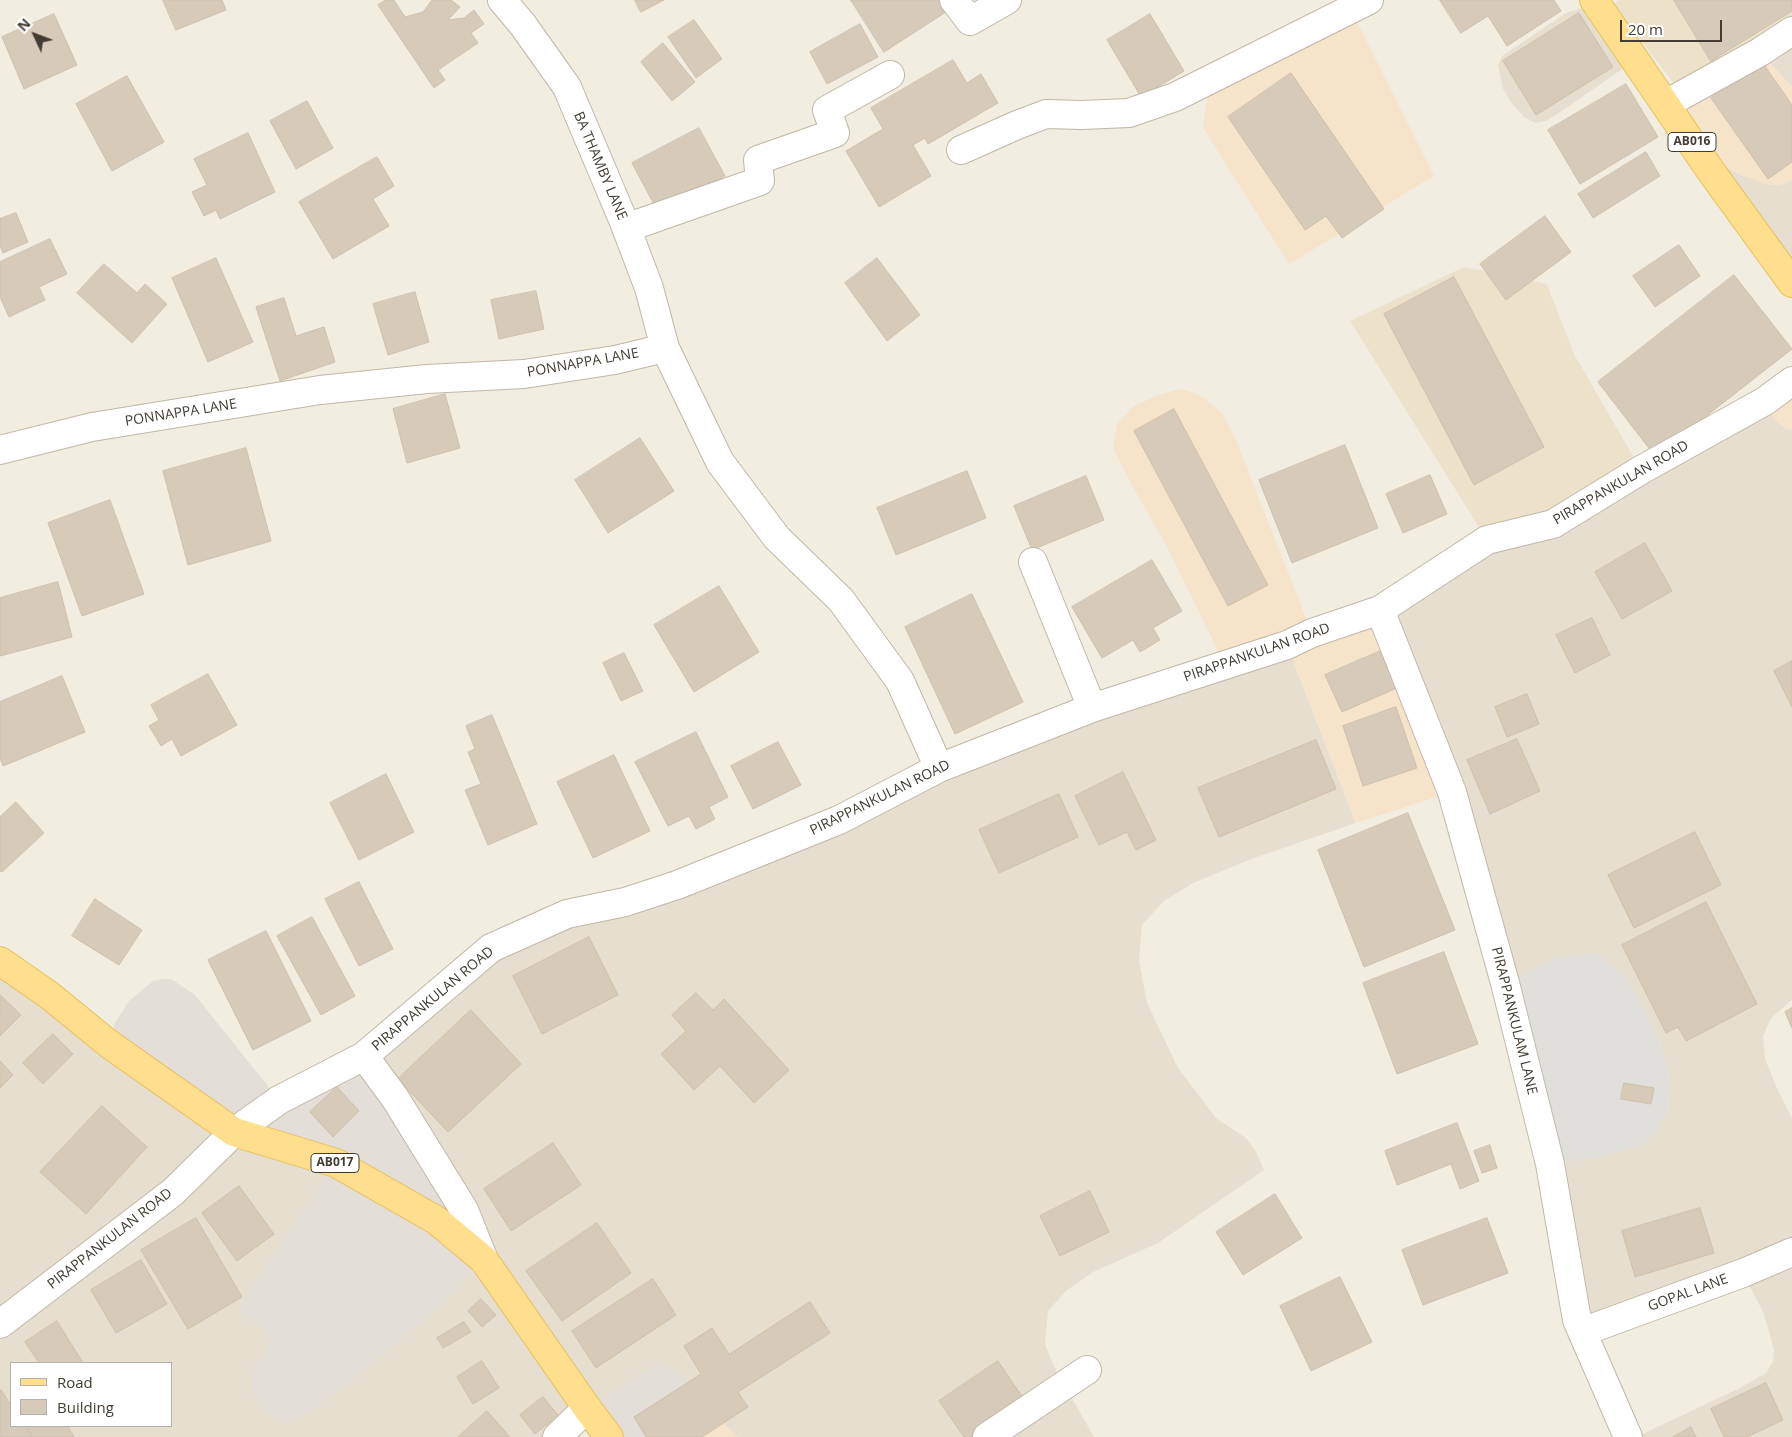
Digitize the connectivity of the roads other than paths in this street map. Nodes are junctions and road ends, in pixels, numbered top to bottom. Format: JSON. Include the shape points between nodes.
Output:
{"nodes":[{"id":1,"x":502,"y":0,"type":"edge"},
{"id":2,"x":954,"y":0,"type":"edge"},
{"id":3,"x":1007,"y":0,"type":"edge"},
{"id":4,"x":1369,"y":0,"type":"edge"},
{"id":5,"x":1594,"y":0,"type":"edge"},
{"id":6,"x":1792,"y":32,"type":"edge"},
{"id":7,"x":890,"y":75,"type":"dead end"},
{"id":8,"x":1666,"y":104,"type":"junction"},
{"id":9,"x":961,"y":150,"type":"dead end"},
{"id":10,"x":626,"y":228,"type":"junction"},
{"id":11,"x":1792,"y":283,"type":"edge"},
{"id":12,"x":665,"y":348,"type":"junction"},
{"id":13,"x":1792,"y":381,"type":"edge"},
{"id":14,"x":0,"y":450,"type":"edge"},
{"id":15,"x":1032,"y":562,"type":"dead end"},
{"id":16,"x":1380,"y":610,"type":"junction"},
{"id":17,"x":1092,"y":708,"type":"junction"},
{"id":18,"x":939,"y":768,"type":"junction"},
{"id":19,"x":0,"y":961,"type":"edge"},
{"id":20,"x":364,"y":1056,"type":"junction"},
{"id":21,"x":234,"y":1132,"type":"junction"},
{"id":22,"x":1792,"y":1252,"type":"edge"},
{"id":23,"x":484,"y":1260,"type":"junction"},
{"id":24,"x":0,"y":1324,"type":"edge"},
{"id":25,"x":1582,"y":1332,"type":"junction"},
{"id":26,"x":1087,"y":1370,"type":"dead end"},
{"id":27,"x":587,"y":1408,"type":"junction"},
{"id":28,"x":557,"y":1437,"type":"edge"},
{"id":29,"x":609,"y":1437,"type":"edge"},
{"id":30,"x":987,"y":1437,"type":"edge"},
{"id":31,"x":1628,"y":1437,"type":"edge"}],
"edges":[{"from":1,"to":10,"type":"street","name":"BA THAMBY LANE","via":[[567,88]]},
{"from":2,"to":3,"type":"street","via":[[970,21]]},
{"from":4,"to":9,"type":"street","via":[[1175,97],[1129,113],[1046,114]]},
{"from":5,"to":8,"type":"main road","number":"AB016"},
{"from":6,"to":8,"type":"street"},
{"from":7,"to":10,"type":"street","via":[[827,110],[835,133],[758,160],[760,181]]},
{"from":8,"to":11,"type":"main road","number":"AB016"},
{"from":10,"to":12,"type":"street","name":"BA THAMBY LANE"},
{"from":12,"to":14,"type":"street","name":"PONNAPPA LANE","via":[[614,360],[524,374],[427,379],[320,390],[92,428]]},
{"from":12,"to":18,"type":"street","via":[[720,462],[777,538],[841,600],[900,681]]},
{"from":13,"to":16,"type":"street","name":"PIRAPPANKULAN ROAD","via":[[1765,401],[1641,470],[1553,524],[1487,540]]},
{"from":15,"to":17,"type":"street"},
{"from":16,"to":17,"type":"street","name":"PIRAPPANKULAN ROAD","via":[[1287,645]]},
{"from":16,"to":25,"type":"street","name":"PIRAPPANKULAM LANE","via":[[1452,792],[1505,983],[1550,1164],[1577,1320]]},
{"from":17,"to":18,"type":"street","name":"PIRAPPANKULAN ROAD"},
{"from":18,"to":20,"type":"street","name":"PIRAPPANKULAN ROAD","via":[[840,820],[677,885],[625,902],[567,914],[492,948]]},
{"from":19,"to":21,"type":"main road","number":"AB017","via":[[49,995],[109,1044]]},
{"from":20,"to":21,"type":"street","name":"PIRAPPANKULAN ROAD","via":[[279,1100]]},
{"from":20,"to":23,"type":"street","via":[[395,1098],[464,1210]]},
{"from":21,"to":23,"type":"main road","number":"AB017","via":[[336,1163],[436,1220]]},
{"from":21,"to":24,"type":"street","name":"PIRAPPANKULAN ROAD","via":[[173,1192]]},
{"from":22,"to":25,"type":"street","name":"GOPAL LANE"},
{"from":23,"to":27,"type":"main road","number":"AB017"},
{"from":25,"to":31,"type":"street","name":"PIRAPPANKULAM LANE"},
{"from":26,"to":30,"type":"street"},
{"from":27,"to":28,"type":"street"},
{"from":27,"to":29,"type":"main road","number":"AB017"}]}
